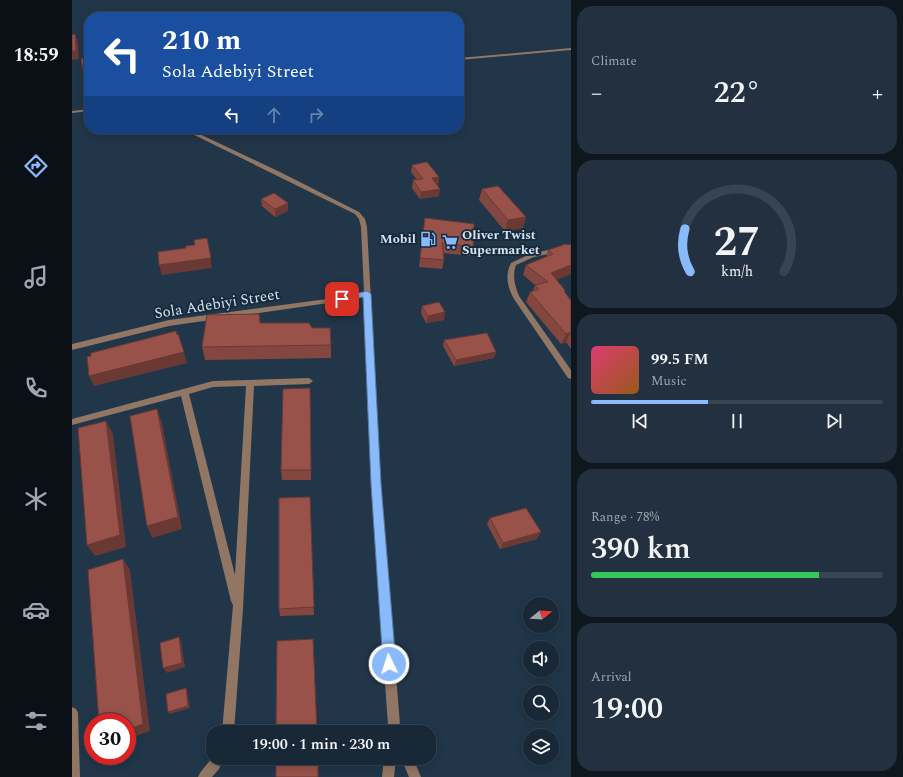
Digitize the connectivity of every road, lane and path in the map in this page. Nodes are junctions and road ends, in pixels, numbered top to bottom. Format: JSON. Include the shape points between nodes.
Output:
{"nodes":[{"id":1,"x":571,"y":49,"type":"edge"},
{"id":2,"x":464,"y":59,"type":"edge"},
{"id":3,"x":84,"y":111,"type":"edge"},
{"id":4,"x":72,"y":112,"type":"edge"},
{"id":5,"x":196,"y":134,"type":"edge"},
{"id":6,"x":571,"y":247,"type":"edge"},
{"id":7,"x":367,"y":294,"type":"junction"},
{"id":8,"x":72,"y":348,"type":"edge"},
{"id":9,"x":571,"y":376,"type":"edge"},
{"id":10,"x":309,"y":381,"type":"dead end"},
{"id":11,"x":250,"y":382,"type":"junction"},
{"id":12,"x":184,"y":391,"type":"junction"},
{"id":13,"x":72,"y":422,"type":"edge"},
{"id":14,"x":238,"y":609,"type":"junction"},
{"id":15,"x":72,"y":713,"type":"edge"},
{"id":16,"x":229,"y":725,"type":"edge"},
{"id":17,"x":395,"y":725,"type":"edge"},
{"id":18,"x":215,"y":765,"type":"edge"},
{"id":19,"x":389,"y":765,"type":"edge"},
{"id":20,"x":410,"y":765,"type":"edge"},
{"id":21,"x":74,"y":777,"type":"edge"},
{"id":22,"x":204,"y":777,"type":"edge"},
{"id":23,"x":388,"y":777,"type":"edge"},
{"id":24,"x":415,"y":777,"type":"edge"}],
"edges":[{"from":1,"to":2,"type":"street"},
{"from":3,"to":4,"type":"street"},
{"from":5,"to":7,"type":"street","via":[[357,213],[364,227]]},
{"from":6,"to":9,"type":"street","via":[[532,255],[512,264],[510,276],[516,297]]},
{"from":7,"to":8,"type":"street","name":"Sola Adebiyi Street","via":[[169,323]]},
{"from":7,"to":17,"type":"street","via":[[376,484]]},
{"from":10,"to":11,"type":"street"},
{"from":11,"to":12,"type":"street","via":[[213,384]]},
{"from":11,"to":14,"type":"street"},
{"from":12,"to":13,"type":"street"},
{"from":12,"to":14,"type":"street"},
{"from":14,"to":16,"type":"street"},
{"from":15,"to":21,"type":"street"},
{"from":18,"to":22,"type":"street"},
{"from":19,"to":23,"type":"street"},
{"from":20,"to":24,"type":"street"}]}
